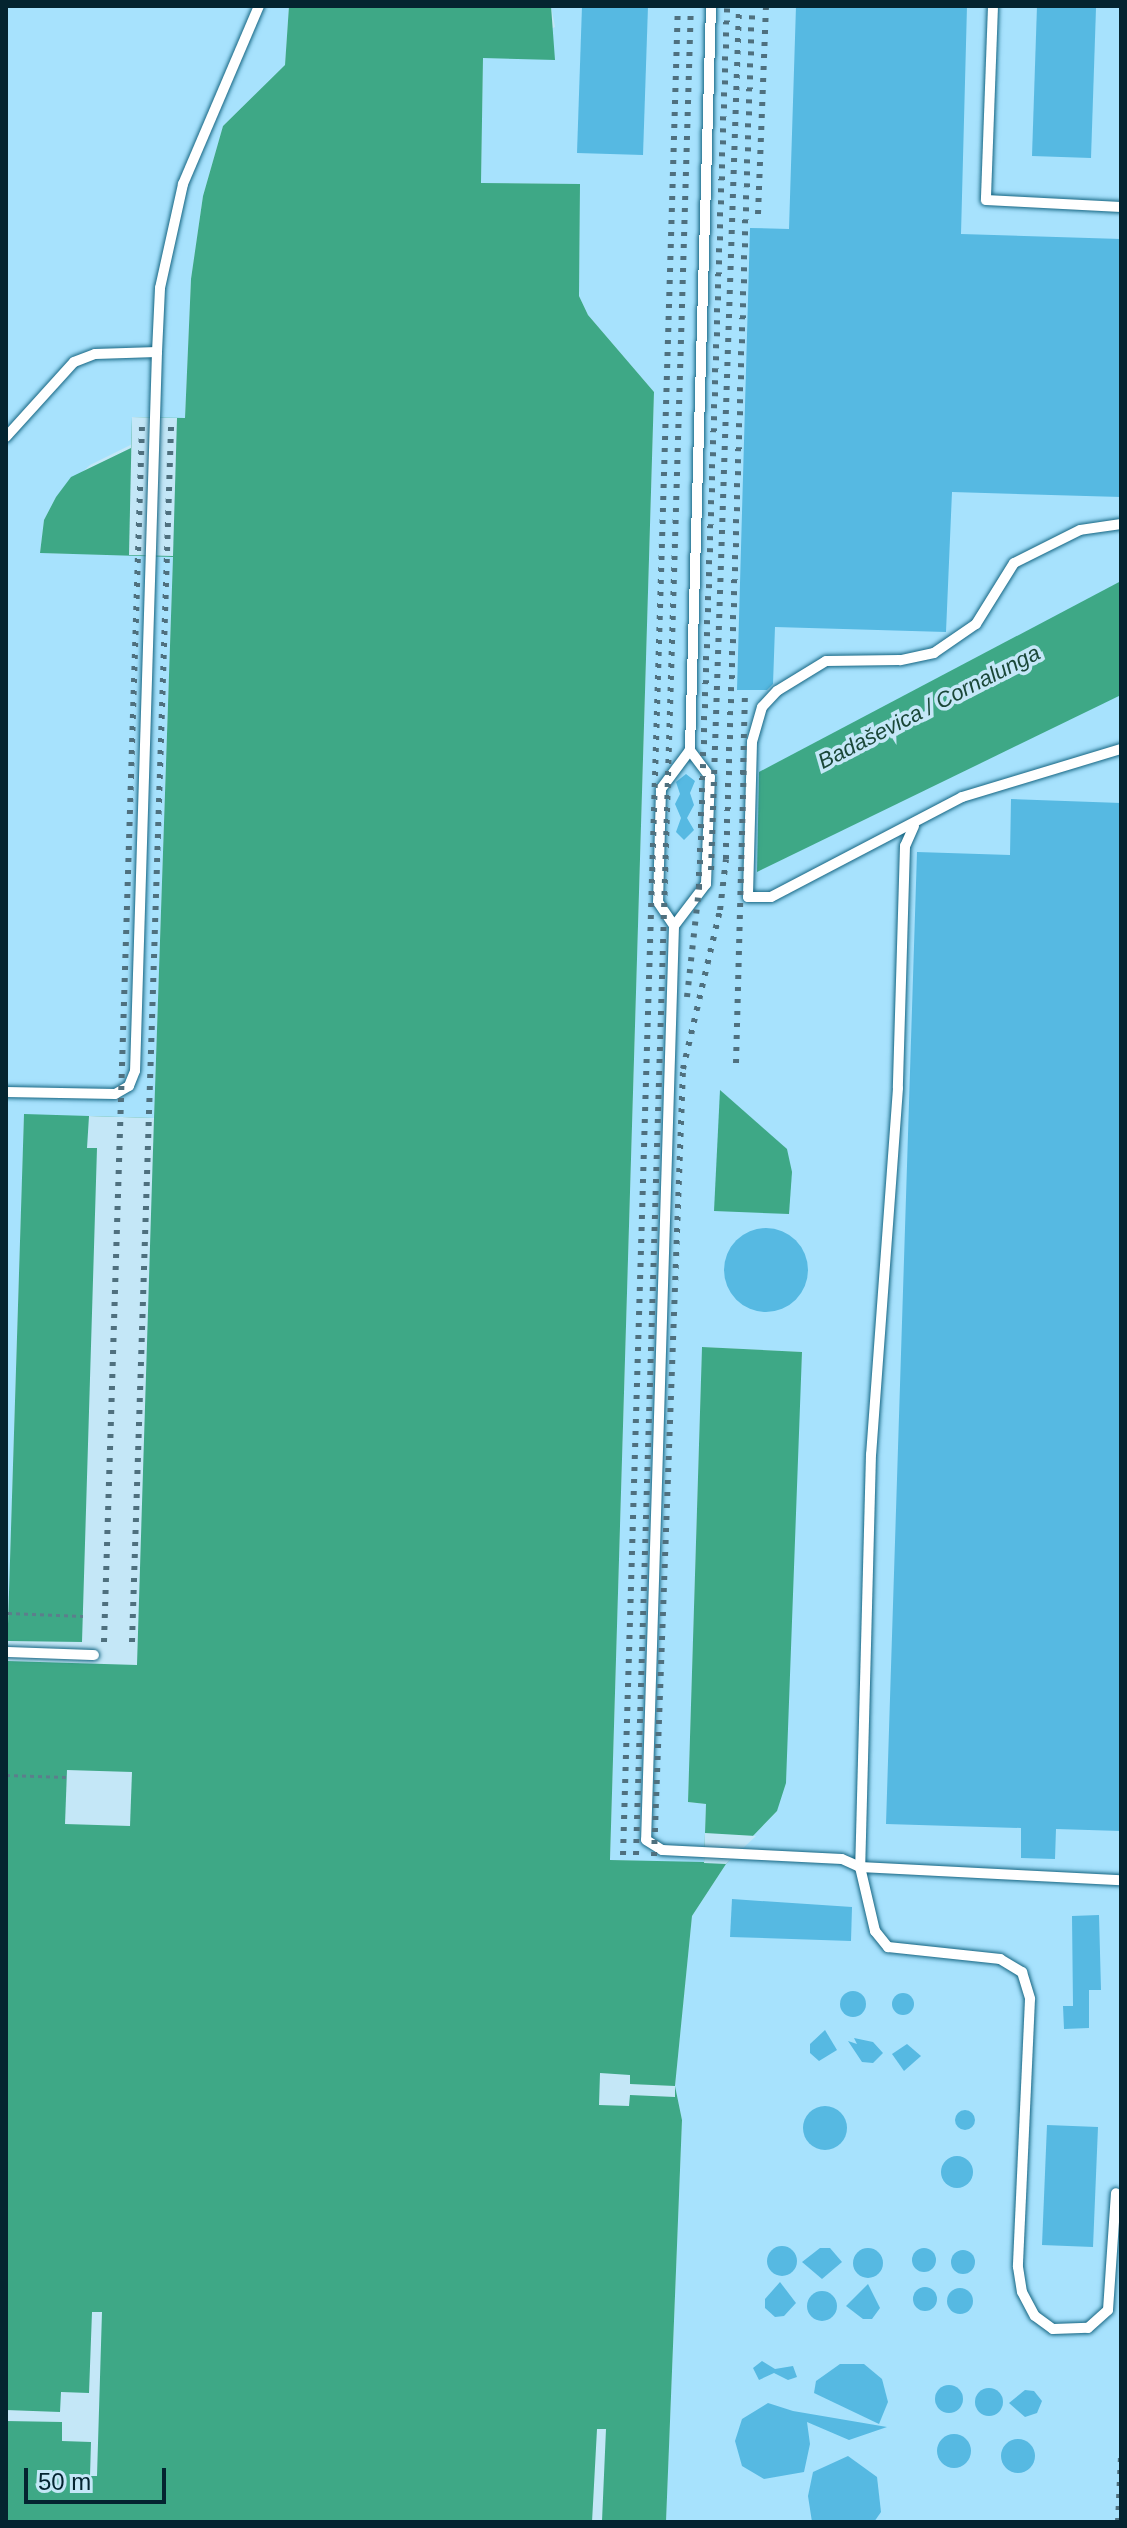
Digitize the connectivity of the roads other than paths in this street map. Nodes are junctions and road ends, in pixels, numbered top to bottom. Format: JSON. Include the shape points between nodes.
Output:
{"nodes":[{"id":1,"x":259,"y":6,"type":"edge"},
{"id":2,"x":711,"y":6,"type":"edge"},
{"id":3,"x":993,"y":6,"type":"edge"},
{"id":4,"x":1121,"y":207,"type":"edge"},
{"id":5,"x":157,"y":352,"type":"junction"},
{"id":6,"x":6,"y":437,"type":"edge"},
{"id":7,"x":1121,"y":524,"type":"edge"},
{"id":8,"x":1121,"y":749,"type":"edge"},
{"id":9,"x":690,"y":750,"type":"junction"},
{"id":10,"x":914,"y":826,"type":"junction"},
{"id":11,"x":674,"y":926,"type":"junction"},
{"id":12,"x":6,"y":1092,"type":"edge"},
{"id":13,"x":6,"y":1652,"type":"edge"},
{"id":14,"x":94,"y":1655,"type":"dead end"},
{"id":15,"x":860,"y":1867,"type":"junction"},
{"id":16,"x":1121,"y":1880,"type":"edge"},
{"id":17,"x":1116,"y":2193,"type":"dead end"}],
"edges":[{"from":1,"to":5,"type":"lane","via":[[183,184],[160,288]]},
{"from":2,"to":9,"type":"lane"},
{"from":3,"to":4,"type":"lane","via":[[986,200]]},
{"from":5,"to":6,"type":"lane","via":[[95,354],[74,362]]},
{"from":5,"to":12,"type":"lane","via":[[135,1071],[129,1086],[115,1094]]},
{"from":7,"to":10,"type":"lane","via":[[1080,530],[1014,563],[976,624],[934,653],[900,660],[826,661],[808,668],[762,707],[752,742],[748,897],[771,897],[874,841]]},
{"from":8,"to":10,"type":"lane","via":[[962,797]]},
{"from":9,"to":11,"type":"lane","via":[[661,789],[658,902]]},
{"from":9,"to":11,"type":"lane","via":[[710,777],[706,884]]},
{"from":10,"to":15,"type":"lane","via":[[905,846],[898,1088],[871,1454]]},
{"from":11,"to":15,"type":"lane","via":[[646,1840],[662,1850],[842,1859]]},
{"from":13,"to":14,"type":"lane"},
{"from":15,"to":16,"type":"lane"},
{"from":15,"to":17,"type":"lane","via":[[875,1931],[888,1947],[1000,1959],[1012,1963],[1027,1984],[1018,2267],[1022,2292],[1035,2316],[1053,2329],[1088,2328],[1108,2310]]}]}
